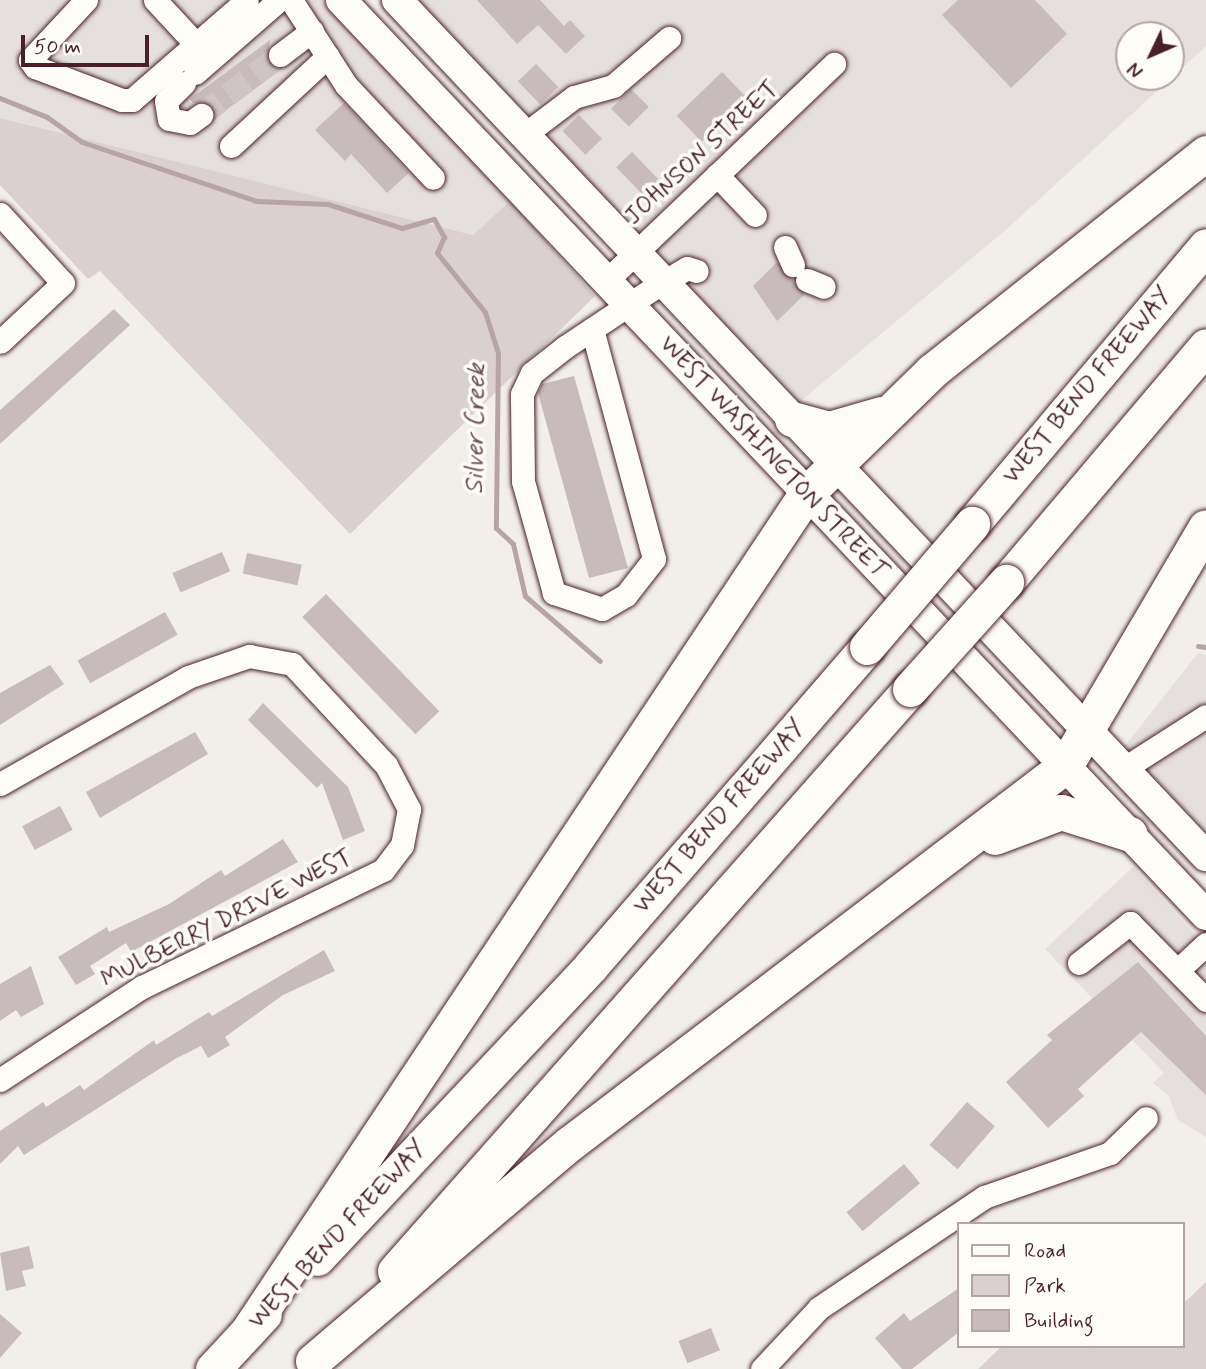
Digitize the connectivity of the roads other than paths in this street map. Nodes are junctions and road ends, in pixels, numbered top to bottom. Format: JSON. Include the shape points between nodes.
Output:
{"nodes":[{"id":1,"x":86,"y":0,"type":"edge"},
{"id":2,"x":155,"y":0,"type":"edge"},
{"id":3,"x":247,"y":0,"type":"edge"},
{"id":4,"x":279,"y":0,"type":"edge"},
{"id":5,"x":291,"y":0,"type":"edge"},
{"id":6,"x":341,"y":0,"type":"edge"},
{"id":7,"x":397,"y":0,"type":"edge"},
{"id":8,"x":312,"y":32,"type":"junction"},
{"id":9,"x":669,"y":38,"type":"dead end"},
{"id":10,"x":193,"y":40,"type":"junction"},
{"id":11,"x":280,"y":55,"type":"tunnel mouth"},
{"id":12,"x":328,"y":56,"type":"junction"},
{"id":13,"x":834,"y":64,"type":"dead end"},
{"id":14,"x":201,"y":115,"type":"tunnel mouth"},
{"id":15,"x":524,"y":135,"type":"junction"},
{"id":16,"x":231,"y":146,"type":"dead end"},
{"id":17,"x":1206,"y":153,"type":"edge"},
{"id":18,"x":717,"y":175,"type":"junction"},
{"id":19,"x":433,"y":178,"type":"dead end"},
{"id":20,"x":0,"y":214,"type":"edge"},
{"id":21,"x":755,"y":215,"type":"dead end"},
{"id":22,"x":1206,"y":246,"type":"edge"},
{"id":23,"x":635,"y":252,"type":"junction"},
{"id":24,"x":697,"y":271,"type":"dead end"},
{"id":25,"x":606,"y":281,"type":"junction"},
{"id":26,"x":663,"y":282,"type":"junction"},
{"id":27,"x":629,"y":305,"type":"junction"},
{"id":28,"x":592,"y":329,"type":"junction"},
{"id":29,"x":0,"y":342,"type":"edge"},
{"id":30,"x":1206,"y":346,"type":"edge"},
{"id":31,"x":884,"y":413,"type":"junction"},
{"id":32,"x":792,"y":419,"type":"junction"},
{"id":33,"x":834,"y":463,"type":"junction"},
{"id":34,"x":806,"y":494,"type":"junction"},
{"id":35,"x":1206,"y":527,"type":"edge"},
{"id":36,"x":1206,"y":716,"type":"edge"},
{"id":37,"x":1088,"y":729,"type":"junction"},
{"id":38,"x":1065,"y":766,"type":"junction"},
{"id":39,"x":1123,"y":769,"type":"junction"},
{"id":40,"x":0,"y":784,"type":"edge"},
{"id":41,"x":1130,"y":834,"type":"junction"},
{"id":42,"x":962,"y":849,"type":"junction"},
{"id":43,"x":1206,"y":856,"type":"edge"},
{"id":44,"x":1206,"y":915,"type":"edge"},
{"id":45,"x":1206,"y":944,"type":"edge"},
{"id":46,"x":1079,"y":963,"type":"dead end"},
{"id":47,"x":1178,"y":970,"type":"junction"},
{"id":48,"x":1206,"y":1000,"type":"edge"},
{"id":49,"x":0,"y":1080,"type":"edge"},
{"id":50,"x":1146,"y":1118,"type":"dead end"},
{"id":51,"x":248,"y":1331,"type":"junction"},
{"id":52,"x":309,"y":1365,"type":"edge"},
{"id":53,"x":213,"y":1369,"type":"edge"},
{"id":54,"x":762,"y":1369,"type":"edge"}],
"edges":[{"from":1,"to":10,"type":"street","via":[[31,52],[35,67],[132,100]]},
{"from":2,"to":10,"type":"street"},
{"from":3,"to":10,"type":"street"},
{"from":4,"to":14,"type":"street","via":[[166,100],[169,119],[190,123]]},
{"from":5,"to":8,"type":"street"},
{"from":6,"to":25,"type":"main road","name":"WEST WASHINGTON STREET"},
{"from":7,"to":15,"type":"main road","name":"WEST WASHINGTON STREET"},
{"from":8,"to":11,"type":"street"},
{"from":8,"to":12,"type":"street"},
{"from":9,"to":15,"type":"street","via":[[612,86],[574,97]]},
{"from":12,"to":16,"type":"street"},
{"from":12,"to":19,"type":"street"},
{"from":13,"to":18,"type":"street","name":"JOHNSON STREET"},
{"from":15,"to":23,"type":"main road","name":"WEST WASHINGTON STREET"},
{"from":17,"to":31,"type":"highway"},
{"from":18,"to":21,"type":"street"},
{"from":18,"to":23,"type":"street","name":"JOHNSON STREET"},
{"from":20,"to":29,"type":"street","via":[[63,283]]},
{"from":22,"to":51,"type":"highway","name":"WEST BEND FREEWAY","bridge":true,"via":[[590,967]]},
{"from":23,"to":25,"type":"street","name":"JOHNSON STREET"},
{"from":23,"to":26,"type":"main road","name":"WEST WASHINGTON STREET"},
{"from":24,"to":26,"type":"street","via":[[687,268]]},
{"from":25,"to":27,"type":"main road","name":"WEST WASHINGTON STREET"},
{"from":26,"to":27,"type":"street"},
{"from":26,"to":32,"type":"main road","name":"WEST WASHINGTON STREET"},
{"from":27,"to":28,"type":"street"},
{"from":27,"to":34,"type":"main road","name":"WEST WASHINGTON STREET"},
{"from":28,"to":28,"type":"street","via":[[532,373],[522,394],[523,481],[554,593],[602,609],[626,595],[654,559]]},
{"from":30,"to":52,"type":"highway","bridge":true,"via":[[1006,582]]},
{"from":31,"to":32,"type":"highway","via":[[829,429]]},
{"from":31,"to":33,"type":"highway"},
{"from":32,"to":33,"type":"main road","name":"WEST WASHINGTON STREET"},
{"from":33,"to":34,"type":"highway"},
{"from":33,"to":37,"type":"main road","name":"WEST WASHINGTON STREET"},
{"from":34,"to":38,"type":"main road","name":"WEST WASHINGTON STREET"},
{"from":34,"to":51,"type":"highway"},
{"from":35,"to":37,"type":"highway"},
{"from":36,"to":39,"type":"street"},
{"from":37,"to":38,"type":"highway"},
{"from":37,"to":39,"type":"main road","name":"WEST WASHINGTON STREET"},
{"from":38,"to":41,"type":"main road","name":"WEST WASHINGTON STREET"},
{"from":38,"to":42,"type":"highway"},
{"from":39,"to":43,"type":"main road","name":"WEST WASHINGTON STREET"},
{"from":40,"to":49,"type":"street","name":"MULBERRY DRIVE WEST","via":[[188,677],[249,656],[292,664],[386,765],[409,809],[402,845],[383,870],[142,987]]},
{"from":41,"to":42,"type":"highway","via":[[1061,812]]},
{"from":41,"to":44,"type":"main road","name":"WEST WASHINGTON STREET"},
{"from":42,"to":52,"type":"highway","via":[[569,1144]]},
{"from":45,"to":47,"type":"street"},
{"from":46,"to":47,"type":"street","via":[[1130,923]]},
{"from":47,"to":48,"type":"street"},
{"from":50,"to":54,"type":"street","via":[[1110,1153],[984,1197],[819,1308]]},
{"from":51,"to":53,"type":"highway","name":"WEST BEND FREEWAY"}]}
